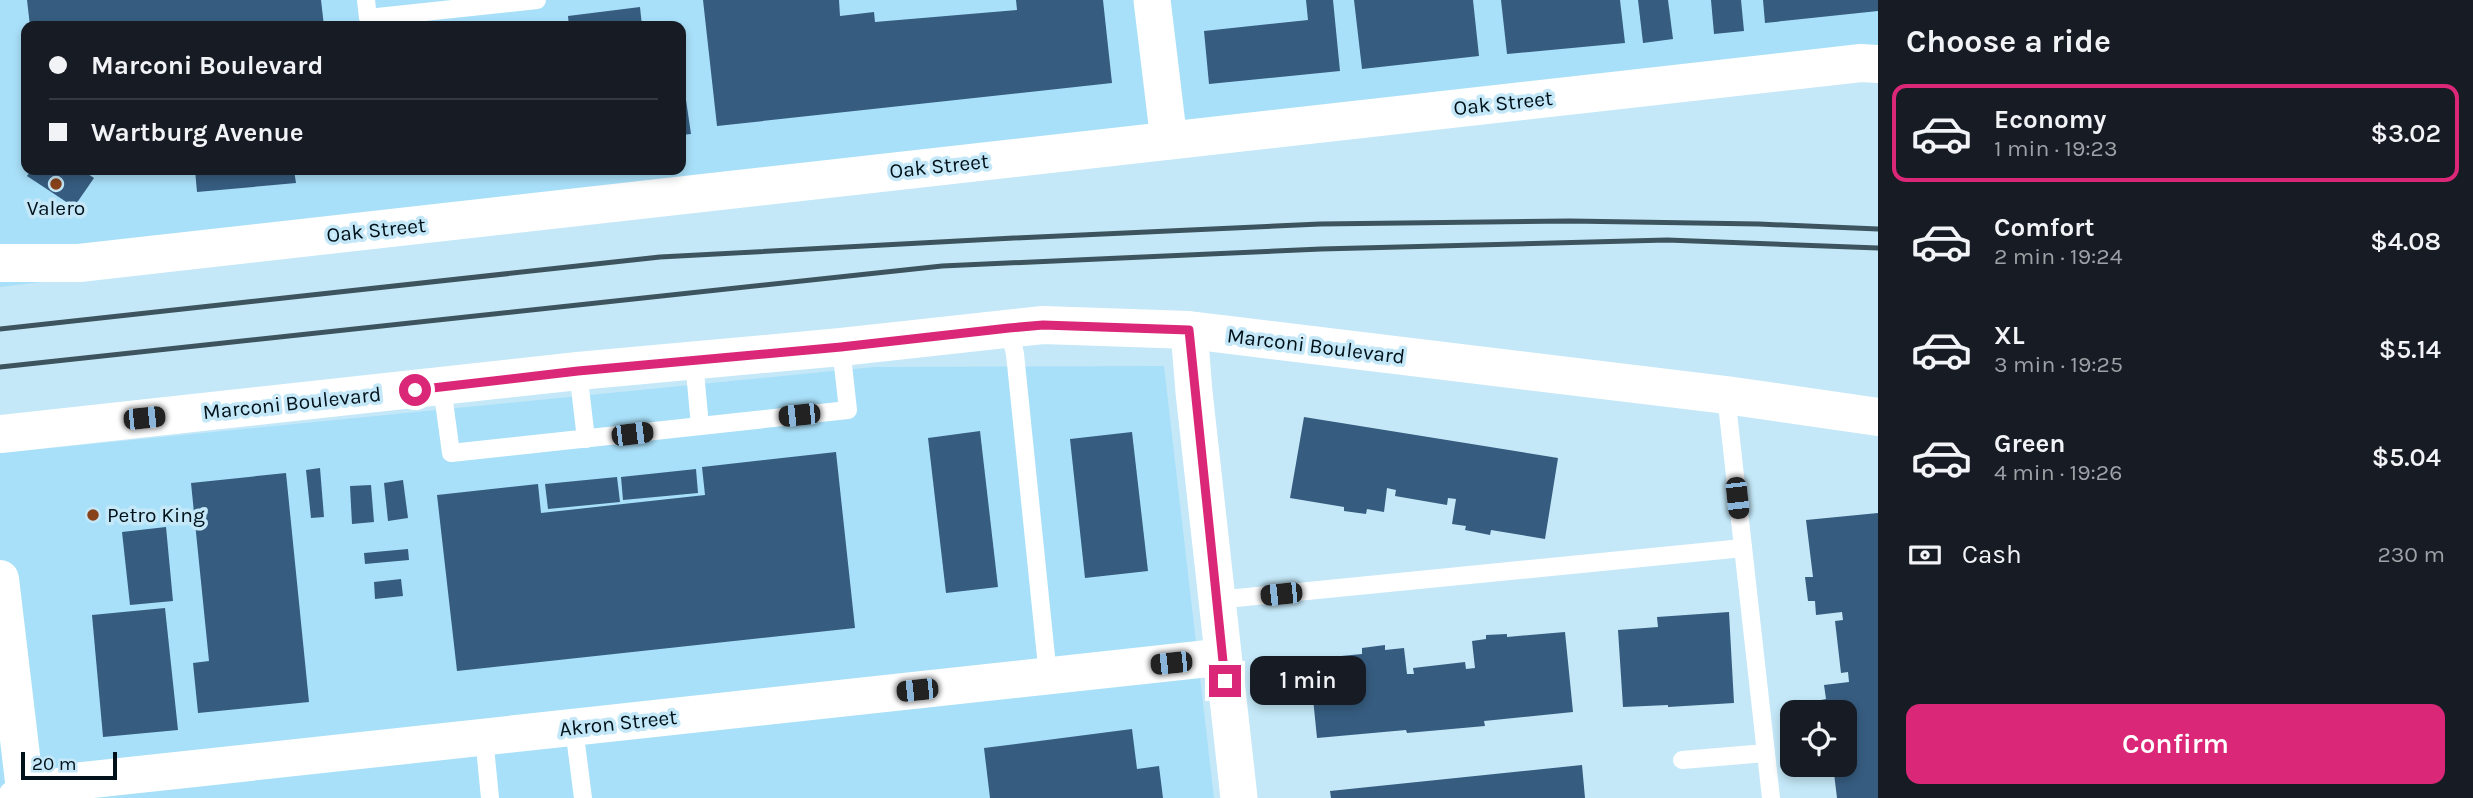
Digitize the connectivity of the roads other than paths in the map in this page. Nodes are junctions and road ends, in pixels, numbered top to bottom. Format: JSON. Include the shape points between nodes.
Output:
{"nodes":[{"id":1,"x":366,"y":0,"type":"edge"},
{"id":2,"x":537,"y":0,"type":"edge"},
{"id":3,"x":1152,"y":0,"type":"edge"},
{"id":4,"x":1878,"y":64,"type":"edge"},
{"id":5,"x":1169,"y":141,"type":"junction"},
{"id":6,"x":0,"y":263,"type":"edge"},
{"id":7,"x":1009,"y":328,"type":"junction"},
{"id":8,"x":1189,"y":330,"type":"junction"},
{"id":9,"x":841,"y":347,"type":"junction"},
{"id":10,"x":694,"y":361,"type":"junction"},
{"id":11,"x":578,"y":371,"type":"junction"},
{"id":12,"x":442,"y":387,"type":"junction"},
{"id":13,"x":1726,"y":395,"type":"junction"},
{"id":14,"x":1878,"y":417,"type":"edge"},
{"id":15,"x":701,"y":426,"type":"junction"},
{"id":16,"x":0,"y":434,"type":"edge"},
{"id":17,"x":586,"y":439,"type":"junction"},
{"id":18,"x":1743,"y":548,"type":"junction"},
{"id":19,"x":0,"y":579,"type":"edge"},
{"id":20,"x":1216,"y":600,"type":"junction"},
{"id":21,"x":1222,"y":657,"type":"junction"},
{"id":22,"x":1048,"y":676,"type":"junction"},
{"id":23,"x":575,"y":727,"type":"junction"},
{"id":24,"x":484,"y":737,"type":"junction"},
{"id":25,"x":1766,"y":753,"type":"junction"},
{"id":26,"x":1682,"y":760,"type":"dead end"},
{"id":27,"x":23,"y":798,"type":"edge"},
{"id":28,"x":491,"y":798,"type":"edge"},
{"id":29,"x":583,"y":798,"type":"edge"},
{"id":30,"x":1239,"y":798,"type":"edge"},
{"id":31,"x":1771,"y":798,"type":"edge"}],
"edges":[{"from":1,"to":2,"type":"lane","via":[[368,18]]},
{"from":3,"to":5,"type":"street"},
{"from":4,"to":5,"type":"street","name":"Oak Street"},
{"from":5,"to":6,"type":"street","name":"Oak Street","via":[[79,264]]},
{"from":7,"to":8,"type":"street","name":"Marconi Boulevard"},
{"from":7,"to":9,"type":"street","name":"Marconi Boulevard"},
{"from":7,"to":22,"type":"lane"},
{"from":8,"to":13,"type":"street","name":"Marconi Boulevard"},
{"from":8,"to":20,"type":"street"},
{"from":9,"to":10,"type":"street","name":"Marconi Boulevard"},
{"from":9,"to":15,"type":"lane","via":[[848,410]]},
{"from":10,"to":11,"type":"street","name":"Marconi Boulevard"},
{"from":10,"to":15,"type":"lane"},
{"from":11,"to":12,"type":"street","name":"Marconi Boulevard"},
{"from":11,"to":17,"type":"lane"},
{"from":12,"to":16,"type":"street","name":"Marconi Boulevard"},
{"from":12,"to":17,"type":"lane","via":[[451,453]]},
{"from":13,"to":14,"type":"street","name":"Marconi Boulevard"},
{"from":13,"to":18,"type":"lane"},
{"from":15,"to":17,"type":"lane"},
{"from":18,"to":20,"type":"lane"},
{"from":18,"to":25,"type":"lane"},
{"from":19,"to":27,"type":"street"},
{"from":20,"to":21,"type":"street"},
{"from":21,"to":22,"type":"street","name":"Akron Street"},
{"from":21,"to":30,"type":"street"},
{"from":22,"to":23,"type":"street","name":"Akron Street"},
{"from":23,"to":24,"type":"street","name":"Akron Street"},
{"from":23,"to":29,"type":"lane"},
{"from":24,"to":27,"type":"street","name":"Akron Street","via":[[79,781]]},
{"from":24,"to":28,"type":"lane"},
{"from":25,"to":26,"type":"lane"},
{"from":25,"to":31,"type":"lane"}]}
